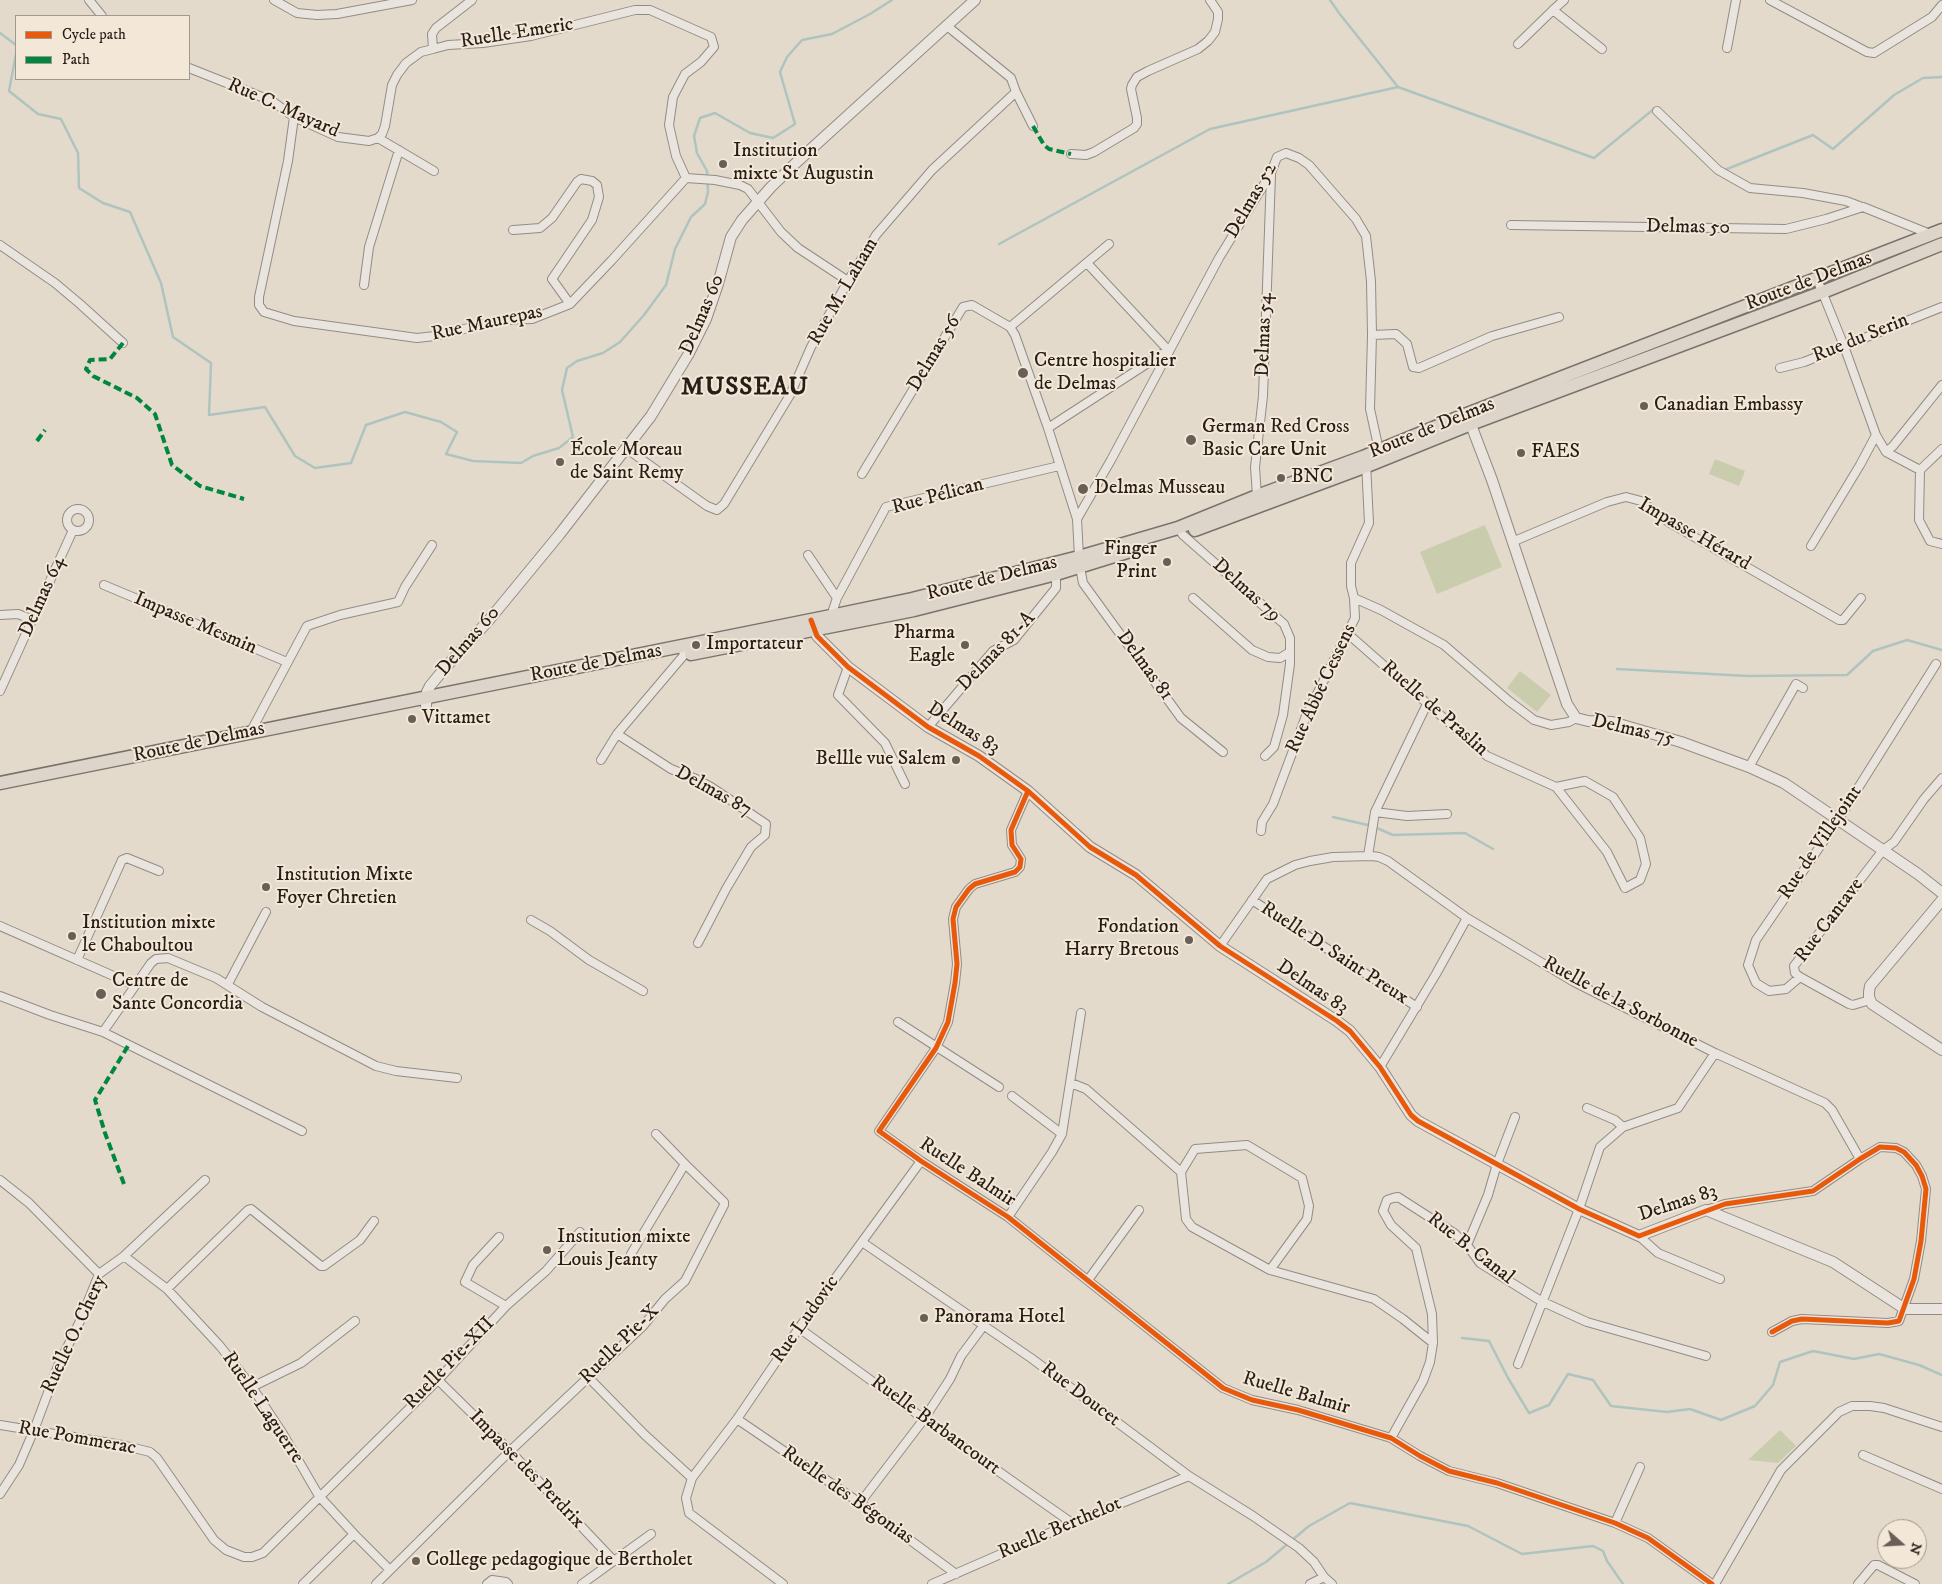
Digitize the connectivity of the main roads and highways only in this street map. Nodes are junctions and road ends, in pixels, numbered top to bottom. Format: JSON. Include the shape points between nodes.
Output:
{"nodes":[{"id":1,"x":1936,"y":232,"type":"edge"},
{"id":2,"x":1942,"y":244,"type":"edge"},
{"id":3,"x":1469,"y":419,"type":"junction"},
{"id":4,"x":1365,"y":461,"type":"junction"},
{"id":5,"x":1181,"y":532,"type":"junction"},
{"id":6,"x":1079,"y":562,"type":"junction"},
{"id":7,"x":812,"y":624,"type":"junction"},
{"id":8,"x":426,"y":702,"type":"junction"},
{"id":9,"x":0,"y":783,"type":"edge"},
{"id":10,"x":0,"y":792,"type":"edge"}],
"edges":[{"from":1,"to":3,"type":"main road","name":"Route de Delmas"},
{"from":2,"to":3,"type":"main road","name":"Route de Delmas","via":[[1823,292]]},
{"from":3,"to":4,"type":"main road","name":"Route de Delmas"},
{"from":3,"to":4,"type":"main road","name":"Route de Delmas","via":[[1379,450]]},
{"from":4,"to":5,"type":"main road","name":"Route de Delmas"},
{"from":4,"to":5,"type":"main road","name":"Route de Delmas","via":[[1257,496]]},
{"from":5,"to":6,"type":"main road","name":"Route de Delmas"},
{"from":6,"to":7,"type":"main road","name":"Route de Delmas","via":[[831,616]]},
{"from":6,"to":7,"type":"main road","name":"Route de Delmas","via":[[1056,574],[914,610]]},
{"from":7,"to":8,"type":"main road","name":"Route de Delmas"},
{"from":8,"to":9,"type":"main road","name":"Route de Delmas"},
{"from":8,"to":10,"type":"main road","name":"Route de Delmas"}]}
